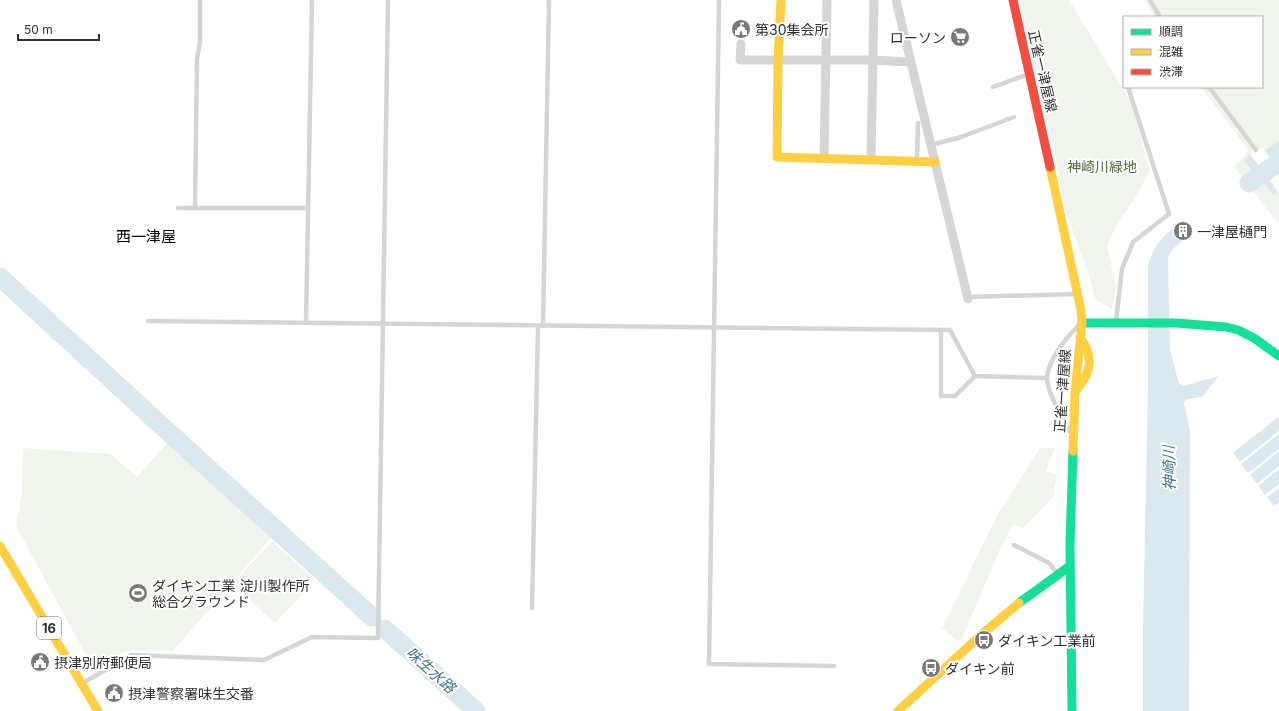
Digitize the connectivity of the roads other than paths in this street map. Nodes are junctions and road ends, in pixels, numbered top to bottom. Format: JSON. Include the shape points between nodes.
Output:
{"nodes":[{"id":1,"x":200,"y":0,"type":"edge"},
{"id":2,"x":312,"y":0,"type":"edge"},
{"id":3,"x":388,"y":0,"type":"edge"},
{"id":4,"x":549,"y":0,"type":"edge"},
{"id":5,"x":719,"y":0,"type":"edge"},
{"id":6,"x":780,"y":0,"type":"edge"},
{"id":7,"x":827,"y":0,"type":"edge"},
{"id":8,"x":874,"y":0,"type":"edge"},
{"id":9,"x":896,"y":0,"type":"edge"},
{"id":10,"x":1013,"y":0,"type":"edge"},
{"id":11,"x":1150,"y":0,"type":"edge"},
{"id":12,"x":1159,"y":16,"type":"edge"},
{"id":13,"x":741,"y":44,"type":"dead end"},
{"id":14,"x":778,"y":60,"type":"junction"},
{"id":15,"x":826,"y":60,"type":"junction"},
{"id":16,"x":872,"y":60,"type":"junction"},
{"id":17,"x":911,"y":62,"type":"junction"},
{"id":18,"x":1030,"y":74,"type":"junction"},
{"id":19,"x":993,"y":86,"type":"dead end"},
{"id":20,"x":1128,"y":88,"type":"edge"},
{"id":21,"x":1210,"y":88,"type":"edge"},
{"id":22,"x":1014,"y":117,"type":"dead end"},
{"id":23,"x":918,"y":123,"type":"dead end"},
{"id":24,"x":931,"y":145,"type":"junction"},
{"id":25,"x":1256,"y":150,"type":"dead end"},
{"id":26,"x":824,"y":158,"type":"junction"},
{"id":27,"x":871,"y":159,"type":"junction"},
{"id":28,"x":917,"y":161,"type":"junction"},
{"id":29,"x":935,"y":162,"type":"junction"},
{"id":30,"x":178,"y":208,"type":"dead end"},
{"id":31,"x":195,"y":208,"type":"junction"},
{"id":32,"x":308,"y":208,"type":"junction"},
{"id":33,"x":1078,"y":294,"type":"junction"},
{"id":34,"x":967,"y":298,"type":"joint"},
{"id":35,"x":148,"y":321,"type":"dead end"},
{"id":36,"x":306,"y":323,"type":"junction"},
{"id":37,"x":1082,"y":323,"type":"junction"},
{"id":38,"x":1116,"y":323,"type":"junction"},
{"id":39,"x":383,"y":324,"type":"junction"},
{"id":40,"x":540,"y":326,"type":"junction"},
{"id":41,"x":714,"y":328,"type":"junction"},
{"id":42,"x":941,"y":330,"type":"junction"},
{"id":43,"x":1279,"y":356,"type":"edge"},
{"id":44,"x":975,"y":376,"type":"junction"},
{"id":45,"x":1047,"y":378,"type":"junction"},
{"id":46,"x":1073,"y":437,"type":"junction"},
{"id":47,"x":1014,"y":545,"type":"dead end"},
{"id":48,"x":0,"y":546,"type":"edge"},
{"id":49,"x":1070,"y":566,"type":"junction"},
{"id":50,"x":1058,"y":574,"type":"junction"},
{"id":51,"x":532,"y":608,"type":"dead end"},
{"id":52,"x":834,"y":666,"type":"dead end"},
{"id":53,"x":82,"y":684,"type":"junction"},
{"id":54,"x":98,"y":711,"type":"edge"},
{"id":55,"x":898,"y":711,"type":"edge"},
{"id":56,"x":1072,"y":711,"type":"edge"}],
"edges":[{"from":1,"to":31,"type":"lane"},
{"from":2,"to":32,"type":"lane"},
{"from":3,"to":39,"type":"lane"},
{"from":4,"to":40,"type":"lane"},
{"from":5,"to":41,"type":"lane"},
{"from":6,"to":14,"type":"main road"},
{"from":7,"to":15,"type":"street"},
{"from":8,"to":16,"type":"street"},
{"from":9,"to":17,"type":"street"},
{"from":10,"to":18,"type":"main road","name":"正雀一津屋線"},
{"from":11,"to":12,"type":"lane"},
{"from":13,"to":14,"type":"street","via":[[740,60]]},
{"from":14,"to":15,"type":"street"},
{"from":14,"to":26,"type":"main road","via":[[777,157]]},
{"from":15,"to":16,"type":"street"},
{"from":15,"to":26,"type":"street"},
{"from":16,"to":17,"type":"street"},
{"from":16,"to":27,"type":"street"},
{"from":17,"to":24,"type":"street"},
{"from":18,"to":19,"type":"lane"},
{"from":18,"to":33,"type":"main road","name":"正雀一津屋線"},
{"from":20,"to":38,"type":"lane","via":[[1169,214],[1134,242],[1122,269]]},
{"from":21,"to":25,"type":"lane"},
{"from":22,"to":24,"type":"lane","via":[[961,137]]},
{"from":23,"to":28,"type":"lane"},
{"from":24,"to":29,"type":"street"},
{"from":26,"to":27,"type":"main road"},
{"from":27,"to":28,"type":"main road"},
{"from":28,"to":29,"type":"main road"},
{"from":29,"to":34,"type":"street"},
{"from":30,"to":31,"type":"lane"},
{"from":31,"to":32,"type":"lane"},
{"from":32,"to":36,"type":"lane"},
{"from":33,"to":34,"type":"lane"},
{"from":33,"to":37,"type":"main road","name":"正雀一津屋線"},
{"from":35,"to":36,"type":"lane"},
{"from":36,"to":39,"type":"lane"},
{"from":37,"to":38,"type":"main road"},
{"from":37,"to":45,"type":"lane","via":[[1068,336],[1059,350]]},
{"from":37,"to":46,"type":"main road","name":"正雀一津屋線","via":[[1080,337],[1090,353],[1090,364],[1084,383],[1075,392]]},
{"from":38,"to":43,"type":"main road","via":[[1188,322],[1237,330],[1266,345]]},
{"from":39,"to":40,"type":"lane"},
{"from":39,"to":53,"type":"lane","via":[[378,638],[312,637],[264,660],[131,655]]},
{"from":40,"to":41,"type":"lane"},
{"from":40,"to":51,"type":"lane"},
{"from":41,"to":42,"type":"lane"},
{"from":41,"to":52,"type":"lane","via":[[709,664]]},
{"from":42,"to":44,"type":"lane","via":[[950,330]]},
{"from":42,"to":44,"type":"lane","via":[[941,396],[955,396]]},
{"from":44,"to":45,"type":"lane"},
{"from":45,"to":46,"type":"lane","via":[[1062,419]]},
{"from":46,"to":49,"type":"main road","name":"正雀一津屋線"},
{"from":47,"to":50,"type":"lane","via":[[1049,563]]},
{"from":48,"to":53,"type":"main road","number":"16"},
{"from":49,"to":50,"type":"main road"},
{"from":49,"to":56,"type":"main road","name":"正雀一津屋線"},
{"from":50,"to":55,"type":"main road","via":[[968,645]]},
{"from":53,"to":54,"type":"main road","number":"16"}]}
